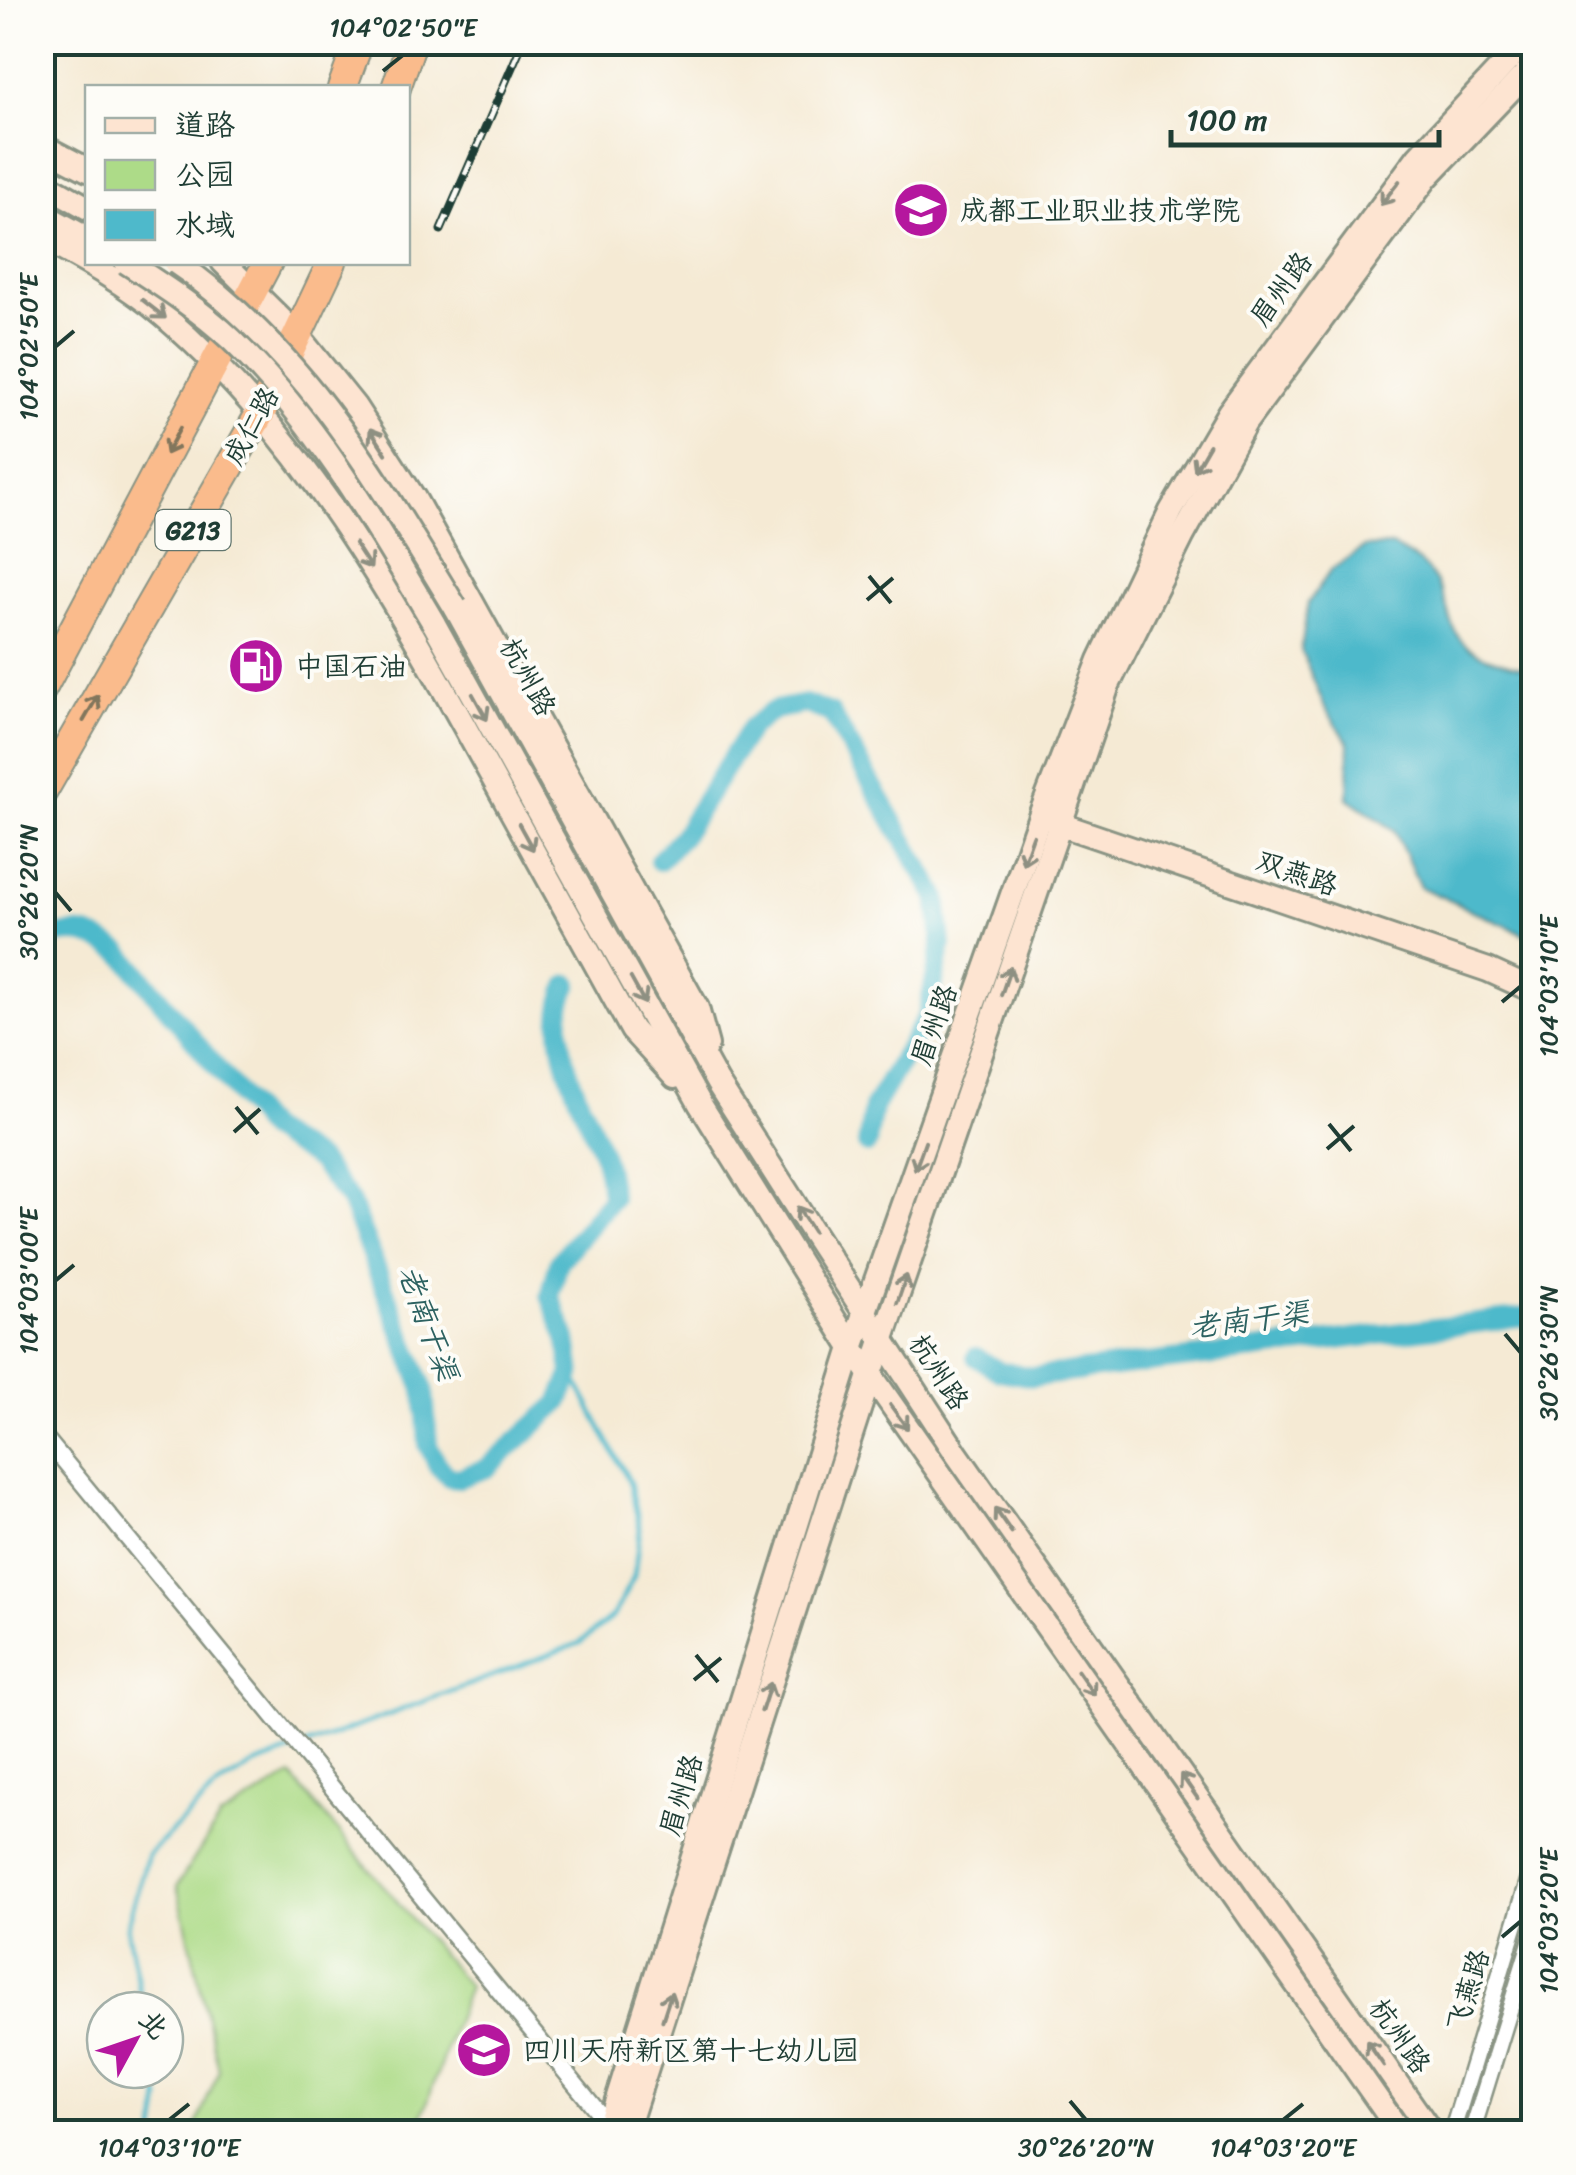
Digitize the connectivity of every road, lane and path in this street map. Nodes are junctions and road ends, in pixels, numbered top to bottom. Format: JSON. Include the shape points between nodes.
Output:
{"nodes":[{"id":1,"x":360,"y":42,"type":"edge"},
{"id":2,"x":412,"y":42,"type":"edge"},
{"id":3,"x":1525,"y":42,"type":"edge"},
{"id":4,"x":1534,"y":65,"type":"edge"},
{"id":5,"x":343,"y":85,"type":"edge"},
{"id":6,"x":397,"y":85,"type":"edge"},
{"id":7,"x":42,"y":146,"type":"edge"},
{"id":8,"x":85,"y":168,"type":"edge"},
{"id":9,"x":42,"y":182,"type":"edge"},
{"id":10,"x":85,"y":206,"type":"edge"},
{"id":11,"x":42,"y":214,"type":"edge"},
{"id":12,"x":42,"y":238,"type":"edge"},
{"id":13,"x":85,"y":238,"type":"edge"},
{"id":14,"x":85,"y":263,"type":"edge"},
{"id":15,"x":88,"y":265,"type":"edge"},
{"id":16,"x":130,"y":265,"type":"edge"},
{"id":17,"x":180,"y":265,"type":"edge"},
{"id":18,"x":225,"y":265,"type":"edge"},
{"id":19,"x":267,"y":265,"type":"edge"},
{"id":20,"x":331,"y":265,"type":"edge"},
{"id":21,"x":254,"y":291,"type":"junction"},
{"id":22,"x":298,"y":336,"type":"junction"},
{"id":23,"x":214,"y":362,"type":"junction"},
{"id":24,"x":261,"y":412,"type":"junction"},
{"id":25,"x":42,"y":689,"type":"edge"},
{"id":26,"x":42,"y":792,"type":"edge"},
{"id":27,"x":1050,"y":818,"type":"junction"},
{"id":28,"x":1534,"y":992,"type":"edge"},
{"id":29,"x":717,"y":1082,"type":"junction"},
{"id":30,"x":700,"y":1104,"type":"junction"},
{"id":31,"x":865,"y":1311,"type":"junction"},
{"id":32,"x":884,"y":1342,"type":"junction"},
{"id":33,"x":852,"y":1348,"type":"junction"},
{"id":34,"x":870,"y":1376,"type":"junction"},
{"id":35,"x":42,"y":1434,"type":"edge"},
{"id":36,"x":1534,"y":1863,"type":"edge"},
{"id":37,"x":1534,"y":1931,"type":"edge"},
{"id":38,"x":623,"y":2128,"type":"edge"},
{"id":39,"x":1400,"y":2132,"type":"edge"},
{"id":40,"x":1431,"y":2132,"type":"edge"},
{"id":41,"x":1452,"y":2132,"type":"edge"},
{"id":42,"x":1472,"y":2132,"type":"edge"}],
"edges":[{"from":1,"to":5,"type":"highway"},
{"from":2,"to":6,"type":"highway"},
{"from":3,"to":27,"type":"main road","name":"眉州路","one_way":true,"via":[[1418,157],[1228,412],[1100,660]]},
{"from":4,"to":27,"type":"main road","via":[[1427,177],[1245,423],[1108,685]]},
{"from":7,"to":8,"type":"main road"},
{"from":9,"to":10,"type":"main road"},
{"from":11,"to":13,"type":"main road"},
{"from":12,"to":14,"type":"main road","one_way":true},
{"from":15,"to":23,"type":"main road","one_way":true,"via":[[162,314]]},
{"from":16,"to":30,"type":"main road","name":"杭州路","one_way":true,"bridge":true,"via":[[229,338],[360,497]]},
{"from":17,"to":29,"type":"main road","name":"杭州路","bridge":true,"via":[[242,313],[328,408],[382,486]]},
{"from":18,"to":21,"type":"main road"},
{"from":19,"to":21,"type":"highway","number":"G213"},
{"from":20,"to":22,"type":"highway","name":"成仁路","number":"G213"},
{"from":21,"to":22,"type":"main road"},
{"from":21,"to":23,"type":"highway","number":"G213"},
{"from":22,"to":24,"type":"highway","name":"成仁路","number":"G213"},
{"from":29,"to":22,"type":"main road","one_way":true,"via":[[697,1008],[471,598],[356,407]]},
{"from":23,"to":24,"type":"main road"},
{"from":23,"to":25,"type":"highway","number":"G213","one_way":true},
{"from":26,"to":24,"type":"highway","name":"成仁路","number":"G213","one_way":true},
{"from":24,"to":30,"type":"main road","one_way":true,"via":[[415,636],[632,1030]]},
{"from":27,"to":28,"type":"main road","name":"双燕路","via":[[1488,970]]},
{"from":27,"to":31,"type":"main road","name":"眉州路","one_way":true},
{"from":32,"to":27,"type":"main road","one_way":true},
{"from":31,"to":29,"type":"main road","name":"杭州路","one_way":true},
{"from":30,"to":33,"type":"main road","name":"杭州路"},
{"from":31,"to":32,"type":"main road","name":"杭州路"},
{"from":31,"to":33,"type":"main road","name":"眉州路"},
{"from":32,"to":34,"type":"main road"},
{"from":40,"to":32,"type":"main road","name":"杭州路","one_way":true},
{"from":33,"to":34,"type":"main road","name":"杭州路"},
{"from":33,"to":38,"type":"main road","name":"眉州路"},
{"from":38,"to":34,"type":"main road","one_way":true},
{"from":34,"to":39,"type":"main road","name":"杭州路","one_way":true},
{"from":35,"to":38,"type":"street"},
{"from":36,"to":41,"type":"street","name":"飞燕路"},
{"from":37,"to":42,"type":"street","name":"飞燕路"}]}
